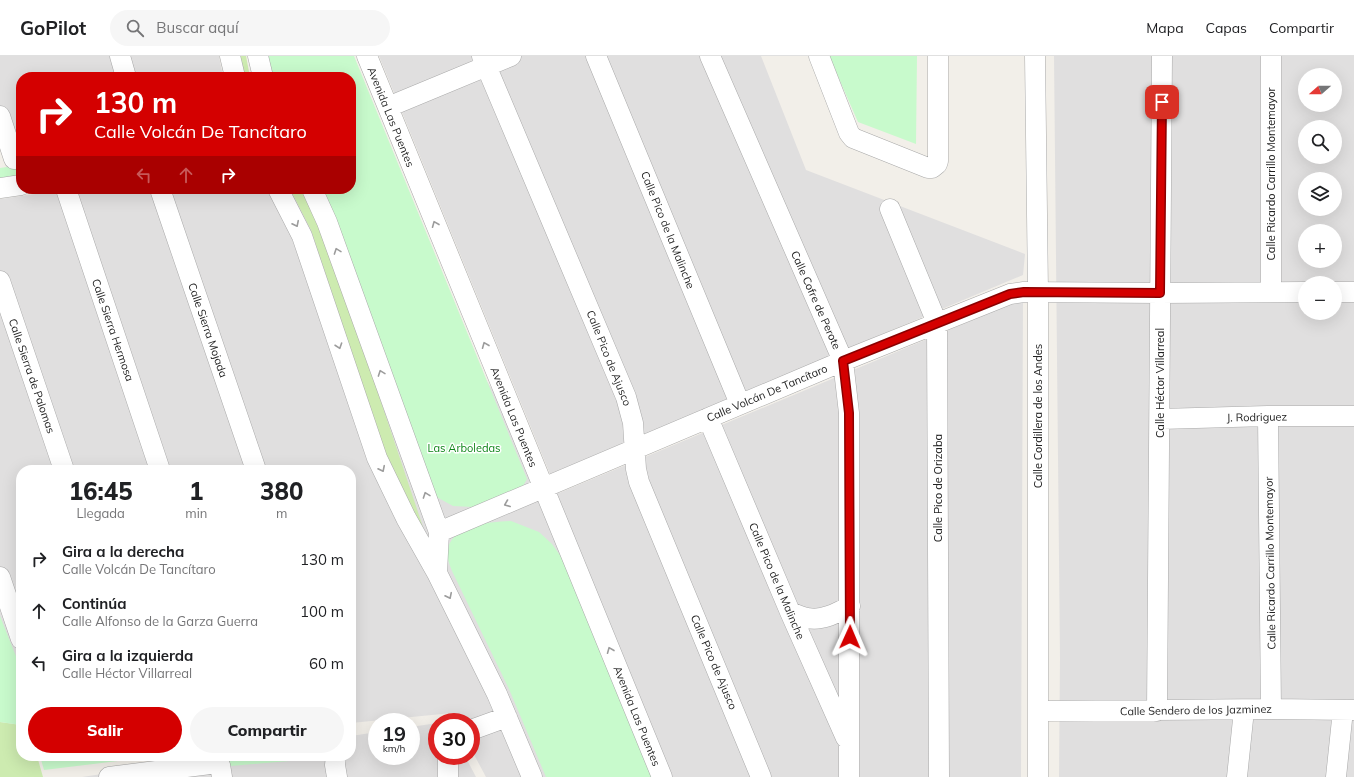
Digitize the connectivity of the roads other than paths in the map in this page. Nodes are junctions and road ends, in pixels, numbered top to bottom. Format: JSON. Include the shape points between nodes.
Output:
{"nodes":[{"id":1,"x":120,"y":56,"type":"edge"},
{"id":2,"x":230,"y":56,"type":"edge"},
{"id":3,"x":258,"y":56,"type":"edge"},
{"id":4,"x":366,"y":56,"type":"edge"},
{"id":5,"x":511,"y":56,"type":"edge"},
{"id":6,"x":596,"y":56,"type":"edge"},
{"id":7,"x":710,"y":56,"type":"edge"},
{"id":8,"x":818,"y":56,"type":"edge"},
{"id":9,"x":938,"y":56,"type":"edge"},
{"id":10,"x":1035,"y":56,"type":"edge"},
{"id":11,"x":1162,"y":56,"type":"edge"},
{"id":12,"x":1271,"y":56,"type":"edge"},
{"id":13,"x":484,"y":61,"type":"edge"},
{"id":14,"x":125,"y":72,"type":"edge"},
{"id":15,"x":233,"y":72,"type":"edge"},
{"id":16,"x":262,"y":72,"type":"edge"},
{"id":17,"x":388,"y":107,"type":"junction"},
{"id":18,"x":0,"y":116,"type":"edge"},
{"id":19,"x":12,"y":160,"type":"edge"},
{"id":20,"x":16,"y":186,"type":"edge"},
{"id":21,"x":0,"y":188,"type":"edge"},
{"id":22,"x":68,"y":194,"type":"edge"},
{"id":23,"x":162,"y":194,"type":"edge"},
{"id":24,"x":281,"y":194,"type":"edge"},
{"id":25,"x":314,"y":194,"type":"edge"},
{"id":26,"x":890,"y":209,"type":"dead end"},
{"id":27,"x":0,"y":281,"type":"edge"},
{"id":28,"x":1038,"y":292,"type":"junction"},
{"id":29,"x":1271,"y":292,"type":"junction"},
{"id":30,"x":1298,"y":292,"type":"edge"},
{"id":31,"x":1342,"y":292,"type":"edge"},
{"id":32,"x":1354,"y":292,"type":"edge"},
{"id":33,"x":1160,"y":293,"type":"junction"},
{"id":34,"x":937,"y":323,"type":"junction"},
{"id":35,"x":843,"y":361,"type":"junction"},
{"id":36,"x":740,"y":404,"type":"junction"},
{"id":37,"x":1268,"y":416,"type":"junction"},
{"id":38,"x":1354,"y":416,"type":"edge"},
{"id":39,"x":708,"y":418,"type":"junction"},
{"id":40,"x":1160,"y":419,"type":"junction"},
{"id":41,"x":635,"y":448,"type":"junction"},
{"id":42,"x":62,"y":465,"type":"edge"},
{"id":43,"x":158,"y":465,"type":"edge"},
{"id":44,"x":254,"y":465,"type":"edge"},
{"id":45,"x":543,"y":489,"type":"junction"},
{"id":46,"x":439,"y":532,"type":"junction"},
{"id":47,"x":437,"y":573,"type":"junction"},
{"id":48,"x":0,"y":577,"type":"edge"},
{"id":49,"x":850,"y":606,"type":"junction"},
{"id":50,"x":790,"y":612,"type":"junction"},
{"id":51,"x":16,"y":624,"type":"edge"},
{"id":52,"x":1271,"y":709,"type":"junction"},
{"id":53,"x":1244,"y":710,"type":"junction"},
{"id":54,"x":1348,"y":710,"type":"edge"},
{"id":55,"x":1038,"y":711,"type":"junction"},
{"id":56,"x":1157,"y":711,"type":"junction"},
{"id":57,"x":507,"y":717,"type":"junction"},
{"id":58,"x":480,"y":727,"type":"edge"},
{"id":59,"x":849,"y":744,"type":"junction"},
{"id":60,"x":335,"y":761,"type":"edge"},
{"id":61,"x":448,"y":765,"type":"edge"},
{"id":62,"x":221,"y":770,"type":"edge"},
{"id":63,"x":109,"y":777,"type":"edge"},
{"id":64,"x":336,"y":777,"type":"edge"},
{"id":65,"x":448,"y":777,"type":"edge"},
{"id":66,"x":532,"y":777,"type":"edge"},
{"id":67,"x":662,"y":777,"type":"edge"},
{"id":68,"x":761,"y":777,"type":"edge"},
{"id":69,"x":850,"y":777,"type":"edge"},
{"id":70,"x":939,"y":777,"type":"edge"},
{"id":71,"x":1038,"y":777,"type":"edge"},
{"id":72,"x":1237,"y":777,"type":"edge"},
{"id":73,"x":1336,"y":777,"type":"edge"}],
"edges":[{"from":1,"to":14,"type":"street"},
{"from":2,"to":15,"type":"street"},
{"from":3,"to":16,"type":"street"},
{"from":4,"to":17,"type":"street","name":"Avenida Las Puentes"},
{"from":5,"to":13,"type":"street"},
{"from":6,"to":36,"type":"street","name":"Calle Pico de la Malinche"},
{"from":7,"to":35,"type":"street","name":"Calle Cofre de Perote"},
{"from":8,"to":9,"type":"street","via":[[853,138],[928,168],[932,168],[938,161]]},
{"from":10,"to":28,"type":"street","name":"Calle Cordillera de los Andes"},
{"from":11,"to":33,"type":"street","name":"Calle Héctor Villarreal"},
{"from":12,"to":29,"type":"street","name":"Calle Ricardo Carrillo Montemayor"},
{"from":13,"to":17,"type":"street"},
{"from":13,"to":41,"type":"street","name":"Calle Pico de Ajusco","via":[[626,397],[633,423]]},
{"from":45,"to":17,"type":"street","name":"Avenida Las Puentes","one_way":true},
{"from":18,"to":19,"type":"street"},
{"from":20,"to":21,"type":"street"},
{"from":22,"to":43,"type":"street","name":"Calle Sierra Hermosa"},
{"from":23,"to":44,"type":"street","name":"Calle Sierra Mojada"},
{"from":24,"to":47,"type":"street","one_way":true,"via":[[302,236],[377,458],[406,518]]},
{"from":46,"to":25,"type":"street","one_way":true,"via":[[327,222]]},
{"from":26,"to":34,"type":"street","name":"Calle Pico de Orizaba"},
{"from":27,"to":42,"type":"street","name":"Calle Sierra de Palomas"},
{"from":28,"to":33,"type":"street","name":"Calle Volcán De Tancítaro"},
{"from":28,"to":34,"type":"street","name":"Calle Volcán De Tancítaro","via":[[1010,294]]},
{"from":28,"to":55,"type":"street","name":"Calle Cordillera de los Andes"},
{"from":29,"to":30,"type":"street","name":"Calle Volcán De Tancítaro"},
{"from":29,"to":33,"type":"street","name":"Calle Volcán De Tancítaro"},
{"from":31,"to":32,"type":"street"},
{"from":33,"to":40,"type":"street","name":"Calle Héctor Villarreal"},
{"from":34,"to":35,"type":"street","name":"Calle Volcán De Tancítaro"},
{"from":34,"to":70,"type":"street","name":"Calle Pico de Orizaba"},
{"from":35,"to":36,"type":"street","name":"Calle Volcán De Tancítaro"},
{"from":35,"to":49,"type":"street","name":"Calle Cofre de Perote","via":[[849,413]]},
{"from":36,"to":39,"type":"street","name":"Calle Volcán De Tancítaro"},
{"from":37,"to":38,"type":"street","name":"J. Rodriguez"},
{"from":37,"to":40,"type":"street","name":"J. Rodriguez"},
{"from":37,"to":52,"type":"street","name":"Calle Ricardo Carrillo Montemayor"},
{"from":39,"to":41,"type":"street","name":"Calle Volcán De Tancítaro"},
{"from":39,"to":50,"type":"street","name":"Calle Pico de la Malinche"},
{"from":40,"to":56,"type":"street","name":"Calle Héctor Villarreal"},
{"from":41,"to":45,"type":"street","name":"Calle Volcán De Tancítaro"},
{"from":41,"to":68,"type":"street","name":"Calle Pico de Ajusco","via":[[637,475],[642,489]]},
{"from":45,"to":46,"type":"street","name":"Calle Volcán De Tancítaro","one_way":true},
{"from":67,"to":45,"type":"street","name":"Avenida Las Puentes","one_way":true},
{"from":46,"to":47,"type":"street"},
{"from":47,"to":57,"type":"street","one_way":true},
{"from":48,"to":51,"type":"street"},
{"from":49,"to":50,"type":"street","via":[[821,618],[809,618]]},
{"from":49,"to":59,"type":"street","name":"Calle Cofre de Perote"},
{"from":50,"to":59,"type":"street","name":"Calle Pico de la Malinche"},
{"from":52,"to":53,"type":"street","name":"Calle Sendero de los Jazminez"},
{"from":52,"to":54,"type":"street","name":"Calle Sendero de los Jazminez"},
{"from":53,"to":56,"type":"street","name":"Calle Sendero de los Jazminez"},
{"from":53,"to":72,"type":"street"},
{"from":54,"to":73,"type":"street"},
{"from":55,"to":56,"type":"street","name":"Calle Sendero de los Jazminez"},
{"from":55,"to":71,"type":"street","name":"Calle Cordillera de los Andes"},
{"from":57,"to":58,"type":"street"},
{"from":57,"to":66,"type":"street"},
{"from":59,"to":69,"type":"street","name":"Calle Cofre de Perote"},
{"from":60,"to":64,"type":"street"},
{"from":61,"to":65,"type":"street"},
{"from":62,"to":63,"type":"street"}]}
